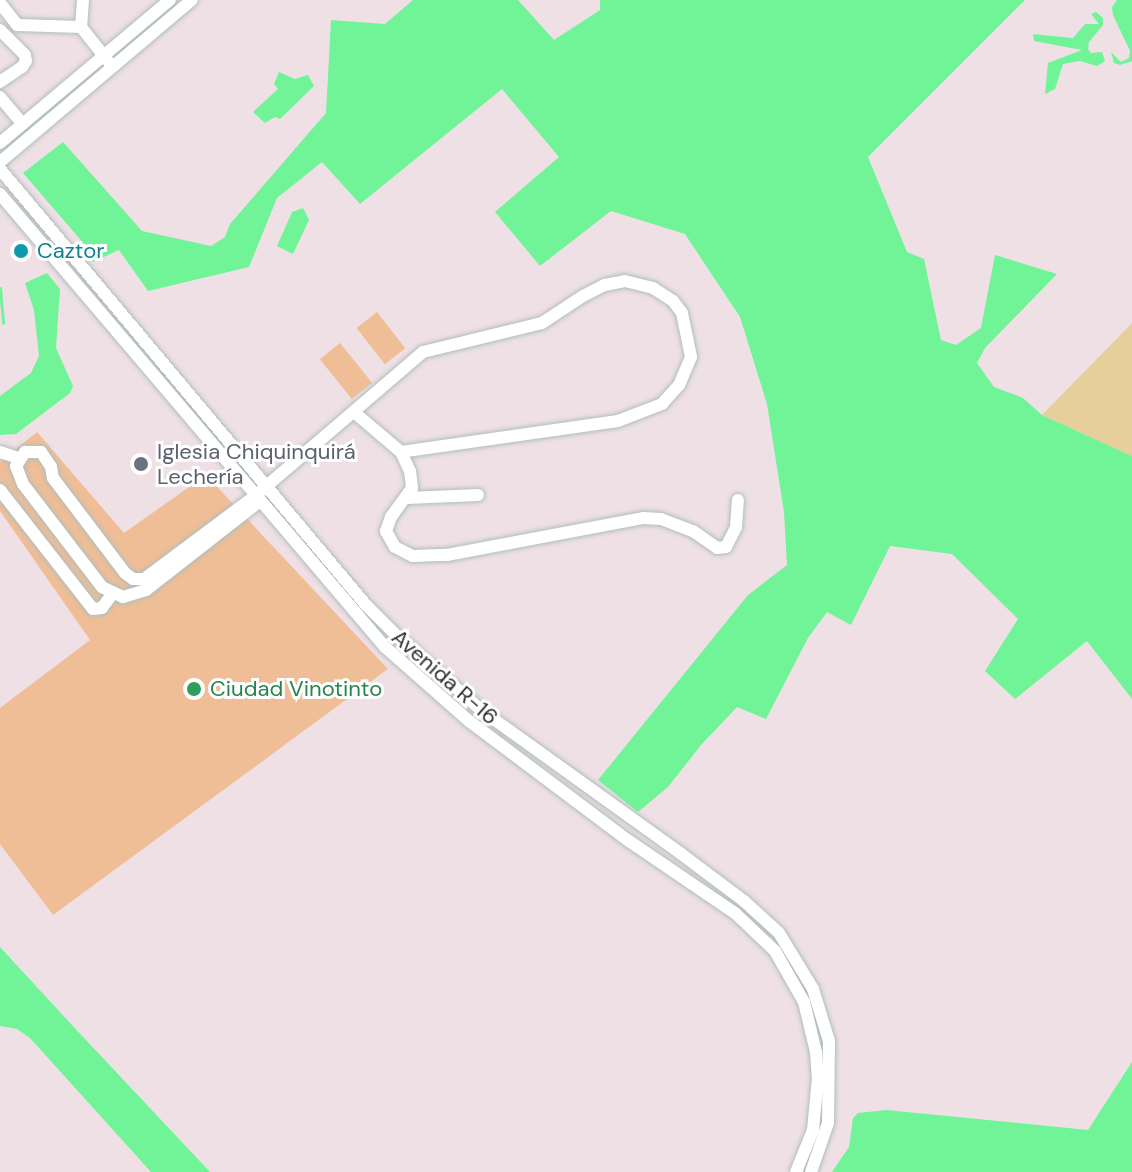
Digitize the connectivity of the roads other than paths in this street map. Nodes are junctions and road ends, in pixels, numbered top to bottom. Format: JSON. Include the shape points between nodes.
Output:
{"nodes":[{"id":1,"x":83,"y":0,"type":"edge"},
{"id":2,"x":170,"y":0,"type":"edge"},
{"id":3,"x":192,"y":0,"type":"edge"},
{"id":4,"x":0,"y":3,"type":"edge"},
{"id":5,"x":81,"y":27,"type":"junction"},
{"id":6,"x":0,"y":30,"type":"edge"},
{"id":7,"x":104,"y":55,"type":"junction"},
{"id":8,"x":113,"y":67,"type":"junction"},
{"id":9,"x":0,"y":82,"type":"edge"},
{"id":10,"x":0,"y":97,"type":"edge"},
{"id":11,"x":23,"y":124,"type":"junction"},
{"id":12,"x":0,"y":143,"type":"edge"},
{"id":13,"x":0,"y":162,"type":"edge"},
{"id":14,"x":0,"y":169,"type":"edge"},
{"id":15,"x":0,"y":194,"type":"edge"},
{"id":16,"x":355,"y":413,"type":"junction"},
{"id":17,"x":220,"y":432,"type":"junction"},
{"id":18,"x":209,"y":442,"type":"junction"},
{"id":19,"x":0,"y":452,"type":"edge"},
{"id":20,"x":401,"y":452,"type":"junction"},
{"id":21,"x":18,"y":458,"type":"junction"},
{"id":22,"x":266,"y":487,"type":"junction"},
{"id":23,"x":0,"y":490,"type":"edge"},
{"id":24,"x":478,"y":495,"type":"dead end"},
{"id":25,"x":258,"y":498,"type":"junction"},
{"id":26,"x":407,"y":498,"type":"junction"},
{"id":27,"x":738,"y":500,"type":"dead end"},
{"id":28,"x":112,"y":594,"type":"junction"},
{"id":29,"x":764,"y":917,"type":"junction"},
{"id":30,"x":754,"y":929,"type":"junction"},
{"id":31,"x":796,"y":1172,"type":"edge"},
{"id":32,"x":811,"y":1172,"type":"edge"}],
"edges":[{"from":1,"to":5,"type":"street"},
{"from":2,"to":7,"type":"street"},
{"from":3,"to":8,"type":"street"},
{"from":4,"to":5,"type":"street","via":[[17,25]]},
{"from":5,"to":7,"type":"street"},
{"from":6,"to":9,"type":"street","via":[[26,61]]},
{"from":7,"to":8,"type":"street"},
{"from":7,"to":11,"type":"street"},
{"from":8,"to":13,"type":"street"},
{"from":10,"to":11,"type":"street"},
{"from":11,"to":12,"type":"street"},
{"from":14,"to":17,"type":"street","name":"Avenida R-16"},
{"from":15,"to":18,"type":"street","name":"Avenida R-16"},
{"from":16,"to":20,"type":"street"},
{"from":16,"to":20,"type":"street","via":[[423,352],[542,323],[605,285],[638,282],[673,301],[682,313],[691,357],[679,385],[662,404],[618,421]]},
{"from":16,"to":22,"type":"street"},
{"from":17,"to":18,"type":"street"},
{"from":17,"to":22,"type":"street","name":"Avenida R-16"},
{"from":18,"to":25,"type":"street","name":"Avenida R-16"},
{"from":19,"to":21,"type":"street"},
{"from":20,"to":26,"type":"street","via":[[412,480]]},
{"from":21,"to":25,"type":"street","via":[[32,450],[46,457],[53,478],[133,579],[154,575]]},
{"from":21,"to":28,"type":"street","via":[[23,484]]},
{"from":22,"to":25,"type":"street"},
{"from":22,"to":29,"type":"street","name":"Avenida R-16","via":[[366,605],[432,670]]},
{"from":23,"to":28,"type":"street","via":[[93,609],[109,602]]},
{"from":24,"to":26,"type":"street"},
{"from":25,"to":28,"type":"street","via":[[146,590],[134,596]]},
{"from":25,"to":30,"type":"street","name":"Avenida R-16","via":[[360,621],[423,683]]},
{"from":26,"to":27,"type":"street","via":[[386,531],[395,547],[413,556],[447,555],[643,518],[661,519],[693,531],[717,548],[726,547],[736,527]]},
{"from":29,"to":30,"type":"street"},
{"from":29,"to":32,"type":"street","name":"Avenida R-16","via":[[803,969],[829,1041],[828,1123]]},
{"from":30,"to":31,"type":"street","name":"Avenida R-16","via":[[792,977],[808,1013],[816,1052],[813,1130]]}]}
